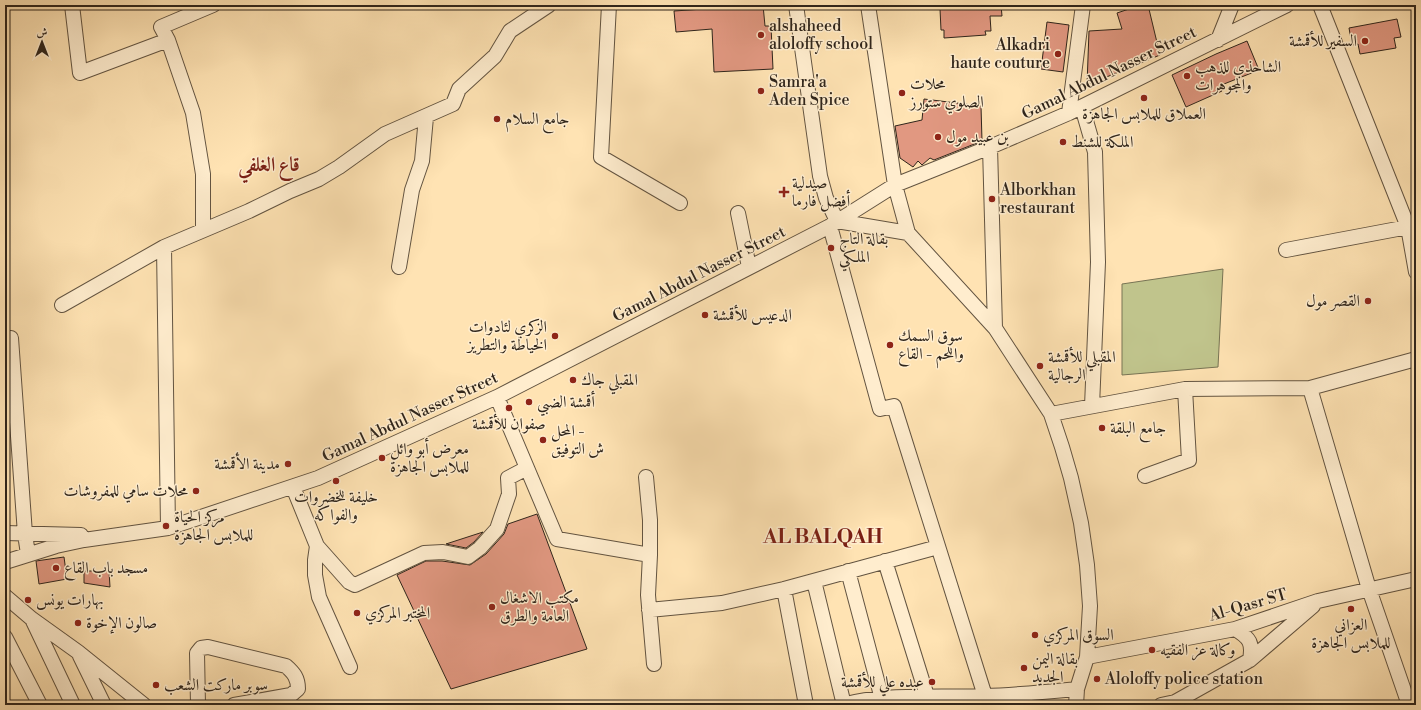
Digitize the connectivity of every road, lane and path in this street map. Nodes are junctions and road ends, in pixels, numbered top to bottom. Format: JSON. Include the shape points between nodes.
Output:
{"nodes":[{"id":1,"x":72,"y":5,"type":"edge"},
{"id":2,"x":213,"y":5,"type":"edge"},
{"id":3,"x":549,"y":5,"type":"edge"},
{"id":4,"x":609,"y":5,"type":"edge"},
{"id":5,"x":796,"y":5,"type":"edge"},
{"id":6,"x":868,"y":5,"type":"edge"},
{"id":7,"x":1083,"y":5,"type":"edge"},
{"id":8,"x":1232,"y":5,"type":"edge"},
{"id":9,"x":1287,"y":5,"type":"edge"},
{"id":10,"x":1320,"y":5,"type":"edge"},
{"id":11,"x":168,"y":40,"type":"junction"},
{"id":12,"x":1218,"y":40,"type":"junction"},
{"id":13,"x":1076,"y":110,"type":"junction"},
{"id":14,"x":426,"y":117,"type":"junction"},
{"id":15,"x":990,"y":147,"type":"junction"},
{"id":16,"x":895,"y":185,"type":"junction"},
{"id":17,"x":680,"y":203,"type":"dead end"},
{"id":18,"x":738,"y":214,"type":"dead end"},
{"id":19,"x":833,"y":223,"type":"junction"},
{"id":20,"x":1408,"y":227,"type":"junction"},
{"id":21,"x":204,"y":230,"type":"junction"},
{"id":22,"x":908,"y":233,"type":"junction"},
{"id":23,"x":164,"y":246,"type":"junction"},
{"id":24,"x":1286,"y":250,"type":"dead end"},
{"id":25,"x":399,"y":267,"type":"dead end"},
{"id":26,"x":749,"y":267,"type":"junction"},
{"id":27,"x":1416,"y":272,"type":"edge"},
{"id":28,"x":62,"y":305,"type":"dead end"},
{"id":29,"x":995,"y":328,"type":"junction"},
{"id":30,"x":11,"y":338,"type":"dead end"},
{"id":31,"x":1416,"y":359,"type":"edge"},
{"id":32,"x":1310,"y":388,"type":"junction"},
{"id":33,"x":1185,"y":389,"type":"junction"},
{"id":34,"x":497,"y":397,"type":"junction"},
{"id":35,"x":1092,"y":406,"type":"junction"},
{"id":36,"x":1051,"y":414,"type":"junction"},
{"id":37,"x":527,"y":468,"type":"junction"},
{"id":38,"x":1145,"y":476,"type":"dead end"},
{"id":39,"x":646,"y":477,"type":"dead end"},
{"id":40,"x":293,"y":487,"type":"junction"},
{"id":41,"x":168,"y":528,"type":"junction"},
{"id":42,"x":5,"y":534,"type":"edge"},
{"id":43,"x":25,"y":534,"type":"junction"},
{"id":44,"x":113,"y":536,"type":"junction"},
{"id":45,"x":317,"y":546,"type":"junction"},
{"id":46,"x":938,"y":547,"type":"junction"},
{"id":47,"x":28,"y":554,"type":"junction"},
{"id":48,"x":650,"y":555,"type":"junction"},
{"id":49,"x":885,"y":561,"type":"junction"},
{"id":50,"x":5,"y":562,"type":"edge"},
{"id":51,"x":848,"y":571,"type":"junction"},
{"id":52,"x":1416,"y":579,"type":"edge"},
{"id":53,"x":814,"y":581,"type":"junction"},
{"id":54,"x":784,"y":589,"type":"junction"},
{"id":55,"x":1369,"y":589,"type":"junction"},
{"id":56,"x":5,"y":596,"type":"edge"},
{"id":57,"x":1318,"y":602,"type":"junction"},
{"id":58,"x":649,"y":610,"type":"junction"},
{"id":59,"x":32,"y":620,"type":"junction"},
{"id":60,"x":1235,"y":629,"type":"junction"},
{"id":61,"x":5,"y":637,"type":"edge"},
{"id":62,"x":78,"y":652,"type":"junction"},
{"id":63,"x":1087,"y":657,"type":"junction"},
{"id":64,"x":1250,"y":660,"type":"junction"},
{"id":65,"x":654,"y":664,"type":"dead end"},
{"id":66,"x":350,"y":667,"type":"dead end"},
{"id":67,"x":1077,"y":689,"type":"junction"},
{"id":68,"x":927,"y":696,"type":"junction"},
{"id":69,"x":985,"y":696,"type":"junction"},
{"id":70,"x":882,"y":699,"type":"junction"},
{"id":71,"x":40,"y":705,"type":"edge"},
{"id":72,"x":73,"y":705,"type":"edge"},
{"id":73,"x":104,"y":705,"type":"edge"},
{"id":74,"x":144,"y":705,"type":"edge"},
{"id":75,"x":198,"y":705,"type":"edge"},
{"id":76,"x":234,"y":705,"type":"edge"},
{"id":77,"x":806,"y":705,"type":"edge"},
{"id":78,"x":843,"y":705,"type":"edge"},
{"id":79,"x":1076,"y":705,"type":"edge"},
{"id":80,"x":1161,"y":705,"type":"edge"},
{"id":81,"x":1409,"y":705,"type":"edge"}],
"edges":[{"from":1,"to":11,"type":"street","via":[[80,73]]},
{"from":2,"to":11,"type":"street","via":[[161,27]]},
{"from":3,"to":14,"type":"street","via":[[510,31],[495,56],[460,89],[453,104]]},
{"from":4,"to":17,"type":"street","via":[[601,157]]},
{"from":5,"to":19,"type":"street","via":[[820,176]]},
{"from":6,"to":16,"type":"street"},
{"from":7,"to":13,"type":"street"},
{"from":8,"to":12,"type":"street"},
{"from":9,"to":12,"type":"street","name":"Gamal Abdul Nasser Street"},
{"from":10,"to":20,"type":"street"},
{"from":11,"to":21,"type":"street","via":[[193,113],[203,174]]},
{"from":12,"to":13,"type":"street","name":"Gamal Abdul Nasser Street"},
{"from":13,"to":15,"type":"street","name":"Gamal Abdul Nasser Street"},
{"from":13,"to":35,"type":"street","via":[[1095,152],[1098,262]]},
{"from":14,"to":21,"type":"street","via":[[385,134],[319,179]]},
{"from":14,"to":25,"type":"street","via":[[422,161],[412,190]]},
{"from":15,"to":16,"type":"street","name":"Gamal Abdul Nasser Street"},
{"from":15,"to":29,"type":"street"},
{"from":16,"to":19,"type":"street","name":"Gamal Abdul Nasser Street"},
{"from":16,"to":22,"type":"street"},
{"from":18,"to":26,"type":"street"},
{"from":19,"to":22,"type":"street"},
{"from":19,"to":26,"type":"street","name":"Gamal Abdul Nasser Street"},
{"from":19,"to":46,"type":"street","via":[[880,409],[894,406]]},
{"from":20,"to":24,"type":"street"},
{"from":20,"to":27,"type":"street"},
{"from":21,"to":23,"type":"street"},
{"from":22,"to":29,"type":"street"},
{"from":23,"to":28,"type":"street"},
{"from":23,"to":41,"type":"street"},
{"from":26,"to":34,"type":"street","name":"Gamal Abdul Nasser Street"},
{"from":29,"to":36,"type":"street"},
{"from":30,"to":43,"type":"street"},
{"from":31,"to":32,"type":"street"},
{"from":32,"to":33,"type":"street"},
{"from":32,"to":55,"type":"street"},
{"from":33,"to":35,"type":"street"},
{"from":33,"to":38,"type":"street","via":[[1189,460]]},
{"from":34,"to":37,"type":"street"},
{"from":34,"to":40,"type":"street","name":"Gamal Abdul Nasser Street"},
{"from":35,"to":36,"type":"street"},
{"from":36,"to":63,"type":"street","via":[[1071,478],[1082,530],[1090,606]]},
{"from":37,"to":45,"type":"street","via":[[508,478],[509,494],[497,529],[468,557],[444,552],[424,553],[355,585],[349,582]]},
{"from":37,"to":48,"type":"street","via":[[557,539]]},
{"from":39,"to":48,"type":"street"},
{"from":40,"to":41,"type":"street","name":"Gamal Abdul Nasser Street"},
{"from":40,"to":45,"type":"street"},
{"from":41,"to":44,"type":"street","name":"Gamal Abdul Nasser Street"},
{"from":42,"to":43,"type":"street","name":"Gamal Abdul Nasser Street"},
{"from":43,"to":44,"type":"street","name":"Gamal Abdul Nasser Street"},
{"from":43,"to":47,"type":"street"},
{"from":44,"to":47,"type":"street","name":"Gamal Abdul Nasser Street","via":[[84,540]]},
{"from":45,"to":66,"type":"street","via":[[315,575],[318,597]]},
{"from":46,"to":49,"type":"street"},
{"from":46,"to":69,"type":"street"},
{"from":47,"to":50,"type":"street","name":"Gamal Abdul Nasser Street"},
{"from":48,"to":58,"type":"street"},
{"from":49,"to":51,"type":"street"},
{"from":49,"to":68,"type":"street"},
{"from":51,"to":53,"type":"street"},
{"from":51,"to":70,"type":"street"},
{"from":52,"to":55,"type":"street","name":"Al-Qasr ST"},
{"from":53,"to":54,"type":"street"},
{"from":53,"to":78,"type":"street"},
{"from":54,"to":58,"type":"street","via":[[722,603]]},
{"from":54,"to":77,"type":"street"},
{"from":55,"to":57,"type":"street","name":"Al-Qasr ST"},
{"from":55,"to":81,"type":"street"},
{"from":56,"to":59,"type":"street"},
{"from":57,"to":60,"type":"street","name":"Al-Qasr ST"},
{"from":57,"to":64,"type":"street"},
{"from":58,"to":65,"type":"street"},
{"from":59,"to":62,"type":"street"},
{"from":59,"to":72,"type":"street"},
{"from":60,"to":63,"type":"street","name":"Al-Qasr ST"},
{"from":60,"to":64,"type":"street","via":[[1250,640]]},
{"from":61,"to":71,"type":"street"},
{"from":62,"to":73,"type":"street"},
{"from":62,"to":74,"type":"street"},
{"from":63,"to":67,"type":"street"},
{"from":64,"to":80,"type":"street","via":[[1175,702]]},
{"from":67,"to":69,"type":"street"},
{"from":67,"to":79,"type":"street"},
{"from":68,"to":69,"type":"street"},
{"from":68,"to":70,"type":"street"},
{"from":70,"to":78,"type":"street"},
{"from":75,"to":76,"type":"street","via":[[197,653],[201,648],[208,647],[286,666],[298,680],[298,689],[291,695]]}]}
